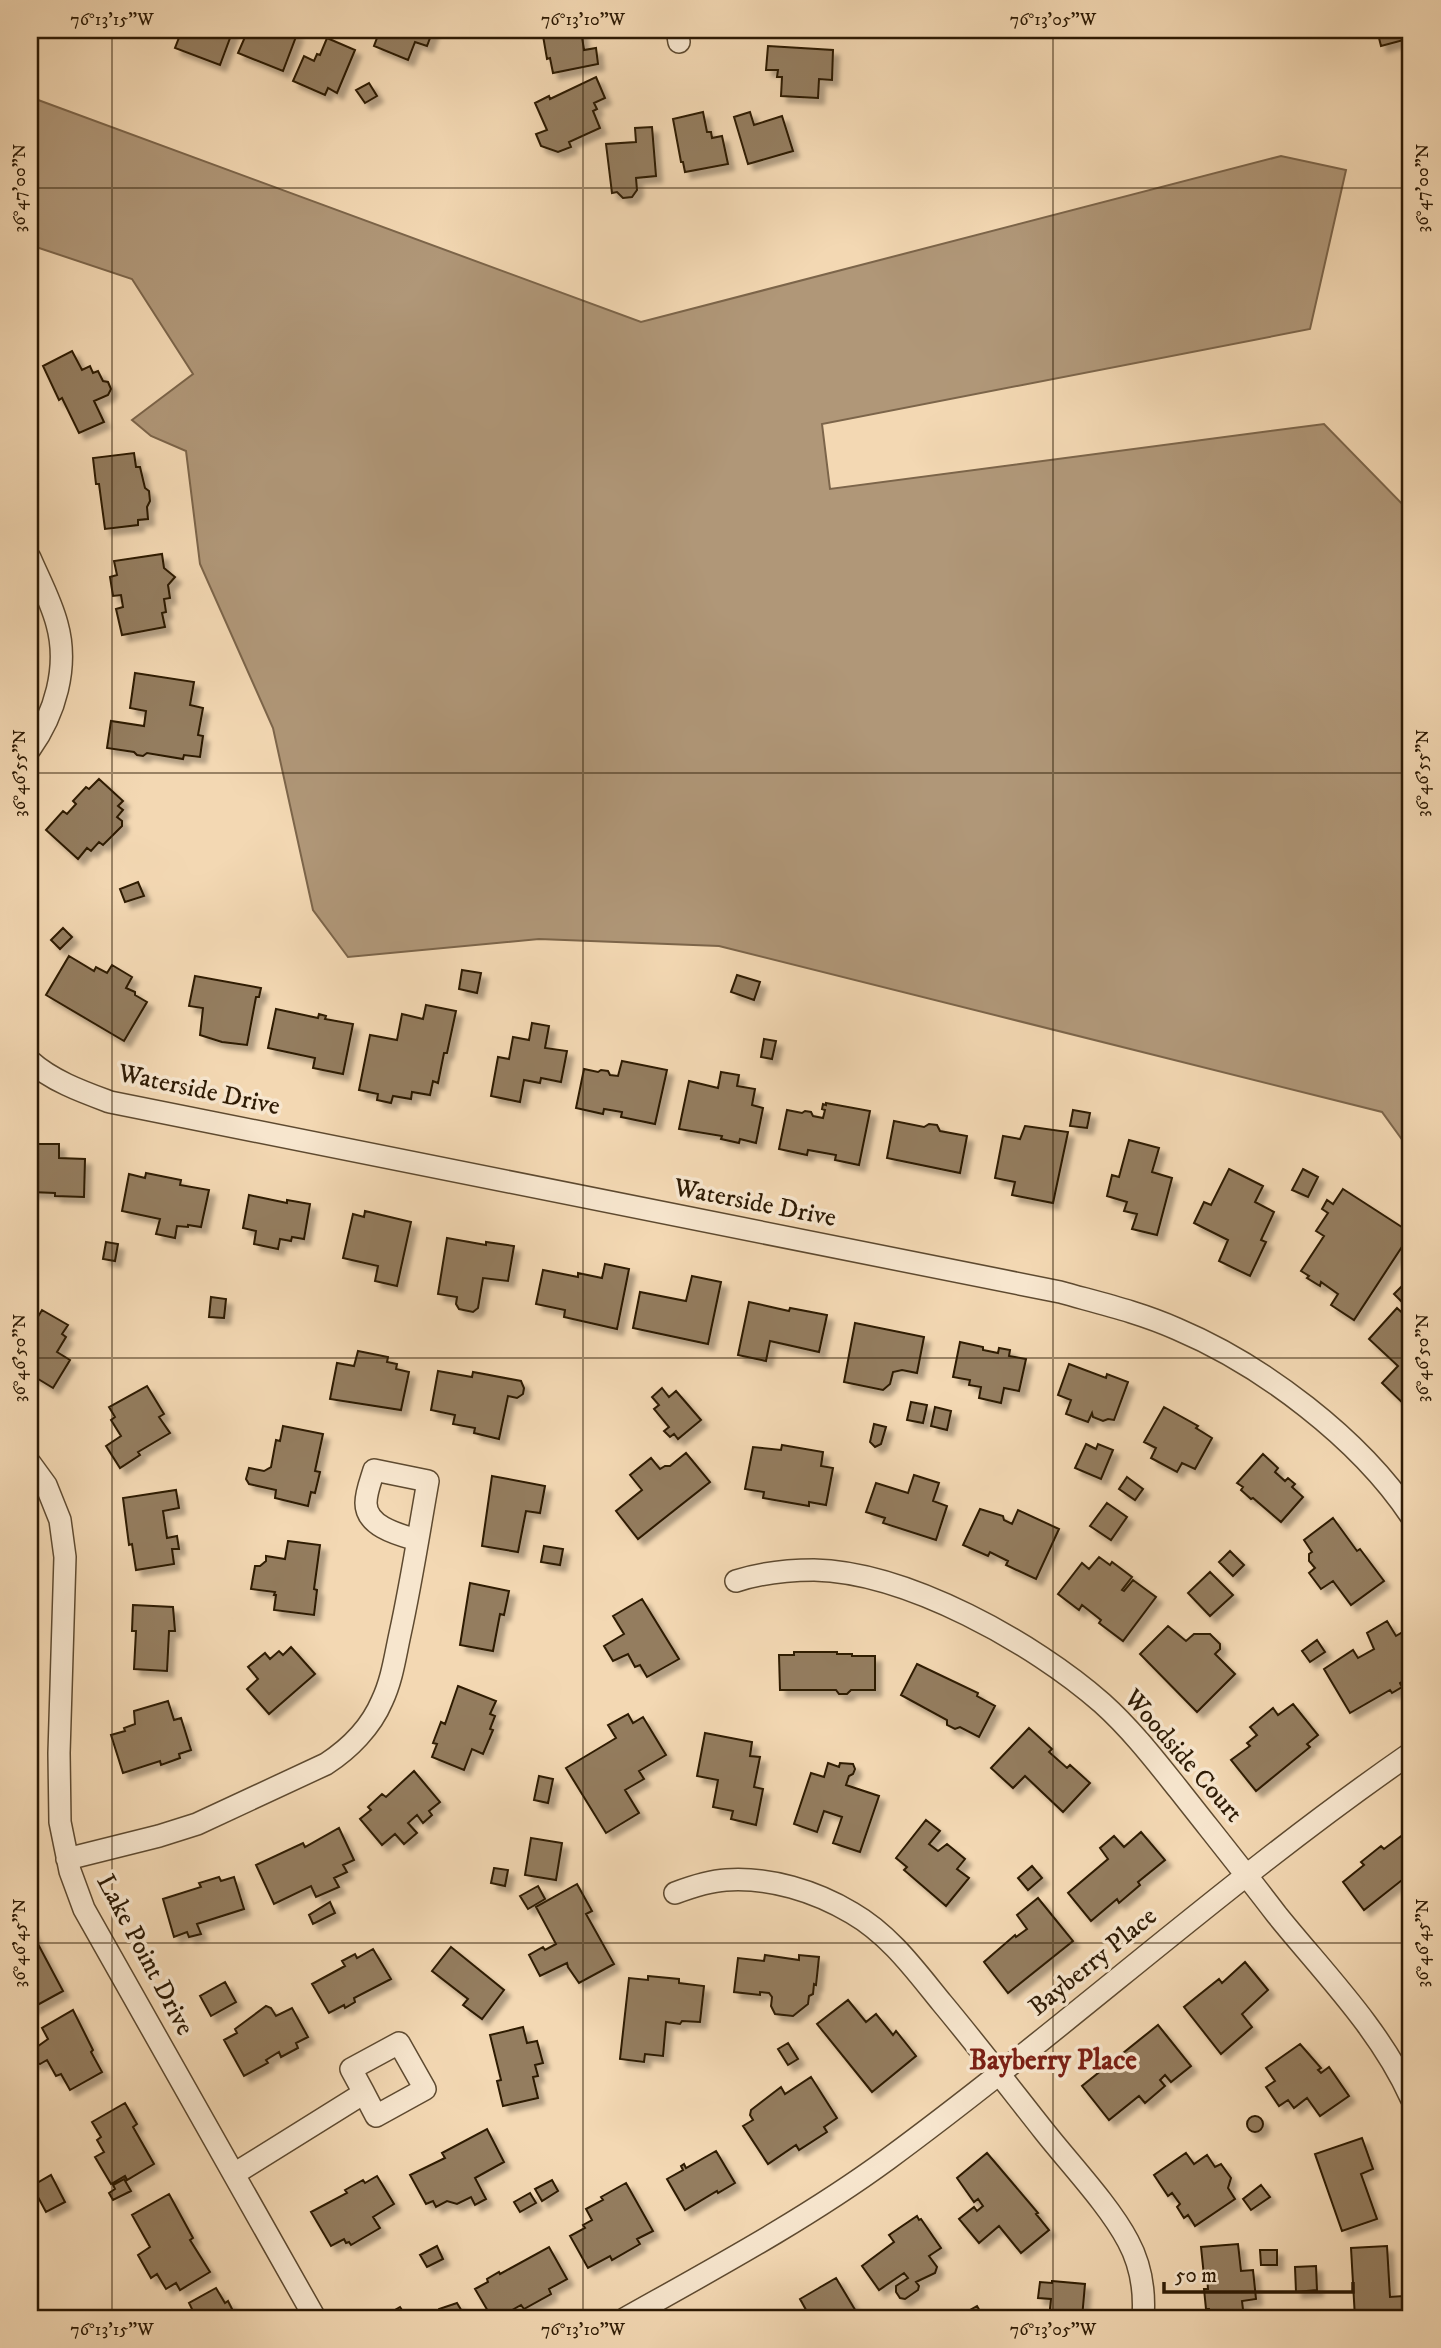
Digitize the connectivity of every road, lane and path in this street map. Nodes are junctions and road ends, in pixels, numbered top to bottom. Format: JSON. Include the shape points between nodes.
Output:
{"nodes":[{"id":1,"x":30,"y":558,"type":"edge"},
{"id":2,"x":30,"y":749,"type":"edge"},
{"id":3,"x":30,"y":1060,"type":"edge"},
{"id":4,"x":30,"y":1462,"type":"edge"},
{"id":5,"x":1411,"y":1516,"type":"edge"},
{"id":6,"x":417,"y":1540,"type":"dead end"},
{"id":7,"x":736,"y":1581,"type":"dead end"},
{"id":8,"x":1411,"y":1753,"type":"edge"},
{"id":9,"x":67,"y":1858,"type":"junction"},
{"id":10,"x":1247,"y":1875,"type":"junction"},
{"id":11,"x":675,"y":1893,"type":"dead end"},
{"id":12,"x":999,"y":2074,"type":"junction"},
{"id":13,"x":364,"y":2093,"type":"dead end"},
{"id":14,"x":1411,"y":2098,"type":"edge"},
{"id":15,"x":234,"y":2174,"type":"junction"},
{"id":16,"x":315,"y":2318,"type":"edge"},
{"id":17,"x":626,"y":2318,"type":"edge"},
{"id":18,"x":1143,"y":2318,"type":"edge"}],
"edges":[{"from":1,"to":2,"type":"street","via":[[53,610],[61,650],[57,699]]},
{"from":3,"to":5,"type":"street","name":"Waterside Drive","via":[[77,1090],[110,1101],[1060,1292],[1140,1314],[1223,1351],[1310,1410],[1377,1474]]},
{"from":4,"to":9,"type":"street","name":"Lake Point Drive","via":[[46,1485],[60,1520],[65,1557],[59,1753],[60,1822]]},
{"from":6,"to":9,"type":"street","via":[[391,1679],[369,1725],[340,1755],[197,1824]]},
{"from":7,"to":10,"type":"street","name":"Woodside Court","via":[[794,1570],[865,1577],[920,1595],[1017,1642],[1102,1703]]},
{"from":8,"to":10,"type":"street","name":"Bayberry Place","via":[[1339,1802]]},
{"from":9,"to":15,"type":"street","name":"Lake Point Drive","via":[[84,1909]]},
{"from":10,"to":12,"type":"street","name":"Bayberry Place"},
{"from":10,"to":14,"type":"street","name":"Woodside Court","via":[[1381,2046]]},
{"from":11,"to":12,"type":"street","via":[[725,1880],[758,1880],[825,1898],[855,1914],[891,1942]]},
{"from":12,"to":17,"type":"street","name":"Bayberry Place","via":[[886,2161],[783,2228]]},
{"from":12,"to":18,"type":"street","via":[[1128,2241],[1142,2284]]},
{"from":13,"to":15,"type":"street"},
{"from":15,"to":16,"type":"street","name":"Lake Point Drive"}]}
